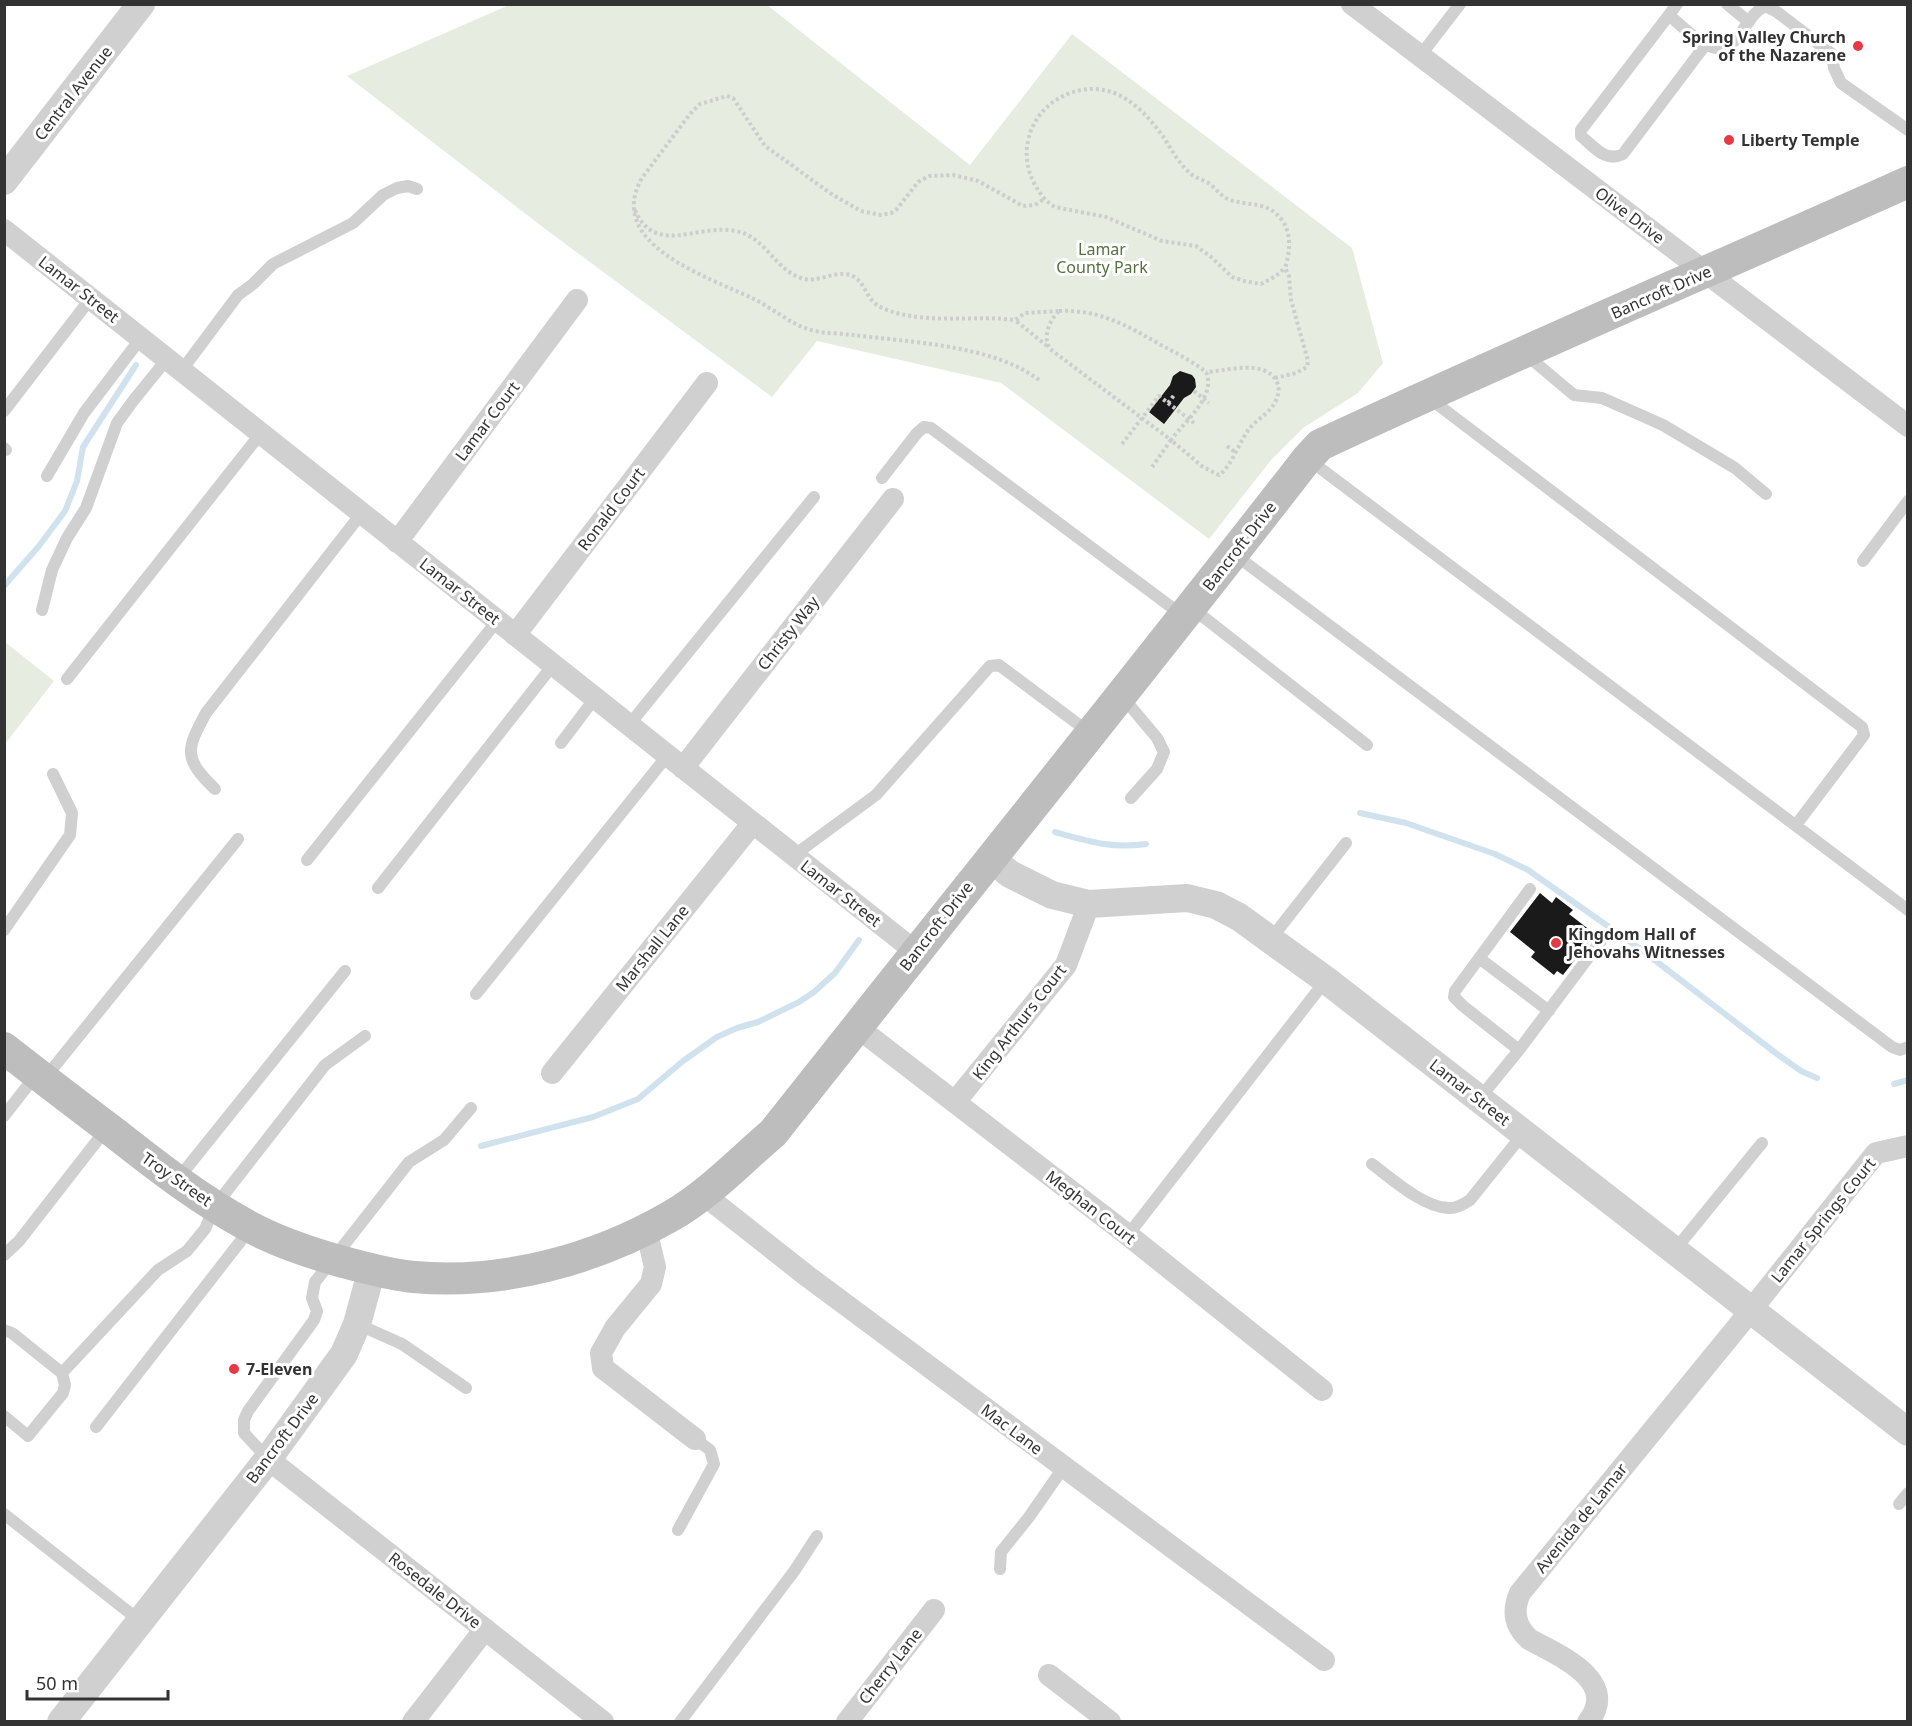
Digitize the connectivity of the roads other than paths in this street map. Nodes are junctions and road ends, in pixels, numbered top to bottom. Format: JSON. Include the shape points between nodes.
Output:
{"nodes":[{"id":1,"x":141,"y":4,"type":"edge"},
{"id":2,"x":1352,"y":4,"type":"edge"},
{"id":3,"x":1460,"y":4,"type":"edge"},
{"id":4,"x":1677,"y":4,"type":"edge"},
{"id":5,"x":1727,"y":4,"type":"edge"},
{"id":6,"x":1669,"y":15,"type":"junction"},
{"id":7,"x":1749,"y":22,"type":"junction"},
{"id":8,"x":1706,"y":44,"type":"junction"},
{"id":9,"x":1420,"y":56,"type":"junction"},
{"id":10,"x":1908,"y":130,"type":"edge"},
{"id":11,"x":4,"y":181,"type":"edge"},
{"id":12,"x":1908,"y":182,"type":"edge"},
{"id":13,"x":417,"y":189,"type":"dead end"},
{"id":14,"x":4,"y":230,"type":"edge"},
{"id":15,"x":1707,"y":273,"type":"junction"},
{"id":16,"x":91,"y":298,"type":"junction"},
{"id":17,"x":577,"y":300,"type":"dead end"},
{"id":18,"x":141,"y":338,"type":"junction"},
{"id":19,"x":1523,"y":353,"type":"junction"},
{"id":20,"x":174,"y":365,"type":"junction"},
{"id":21,"x":707,"y":383,"type":"dead end"},
{"id":22,"x":1426,"y":395,"type":"junction"},
{"id":23,"x":4,"y":411,"type":"edge"},
{"id":24,"x":1908,"y":426,"type":"edge"},
{"id":25,"x":261,"y":434,"type":"junction"},
{"id":26,"x":1307,"y":459,"type":"junction"},
{"id":27,"x":47,"y":476,"type":"dead end"},
{"id":28,"x":882,"y":478,"type":"dead end"},
{"id":29,"x":1766,"y":494,"type":"dead end"},
{"id":30,"x":814,"y":497,"type":"dead end"},
{"id":31,"x":893,"y":498,"type":"dead end"},
{"id":32,"x":1908,"y":501,"type":"edge"},
{"id":33,"x":362,"y":514,"type":"junction"},
{"id":34,"x":398,"y":542,"type":"junction"},
{"id":35,"x":1233,"y":553,"type":"junction"},
{"id":36,"x":1863,"y":561,"type":"dead end"},
{"id":37,"x":42,"y":610,"type":"dead end"},
{"id":38,"x":1188,"y":612,"type":"junction"},
{"id":39,"x":497,"y":621,"type":"junction"},
{"id":40,"x":515,"y":635,"type":"junction"},
{"id":41,"x":553,"y":665,"type":"junction"},
{"id":42,"x":67,"y":679,"type":"dead end"},
{"id":43,"x":1120,"y":694,"type":"junction"},
{"id":44,"x":595,"y":698,"type":"junction"},
{"id":45,"x":629,"y":725,"type":"junction"},
{"id":46,"x":1090,"y":733,"type":"junction"},
{"id":47,"x":561,"y":743,"type":"dead end"},
{"id":48,"x":1367,"y":745,"type":"dead end"},
{"id":49,"x":675,"y":762,"type":"junction"},
{"id":50,"x":53,"y":774,"type":"dead end"},
{"id":51,"x":215,"y":789,"type":"dead end"},
{"id":52,"x":1131,"y":798,"type":"dead end"},
{"id":53,"x":752,"y":824,"type":"junction"},
{"id":54,"x":1796,"y":825,"type":"junction"},
{"id":55,"x":238,"y":838,"type":"dead end"},
{"id":56,"x":1346,"y":843,"type":"dead end"},
{"id":57,"x":794,"y":856,"type":"junction"},
{"id":58,"x":990,"y":858,"type":"junction"},
{"id":59,"x":307,"y":860,"type":"dead end"},
{"id":60,"x":378,"y":888,"type":"dead end"},
{"id":61,"x":1530,"y":889,"type":"dead end"},
{"id":62,"x":1089,"y":904,"type":"junction"},
{"id":63,"x":1908,"y":909,"type":"edge"},
{"id":64,"x":4,"y":930,"type":"edge"},
{"id":65,"x":1603,"y":938,"type":"dead end"},
{"id":66,"x":1270,"y":940,"type":"junction"},
{"id":67,"x":916,"y":952,"type":"junction"},
{"id":68,"x":1479,"y":958,"type":"junction"},
{"id":69,"x":345,"y":971,"type":"dead end"},
{"id":70,"x":1326,"y":981,"type":"junction"},
{"id":71,"x":476,"y":994,"type":"dead end"},
{"id":72,"x":1549,"y":1011,"type":"junction"},
{"id":73,"x":857,"y":1027,"type":"junction"},
{"id":74,"x":365,"y":1036,"type":"dead end"},
{"id":75,"x":1908,"y":1047,"type":"edge"},
{"id":76,"x":4,"y":1048,"type":"edge"},
{"id":77,"x":1519,"y":1050,"type":"junction"},
{"id":78,"x":552,"y":1073,"type":"dead end"},
{"id":79,"x":40,"y":1077,"type":"junction"},
{"id":80,"x":1479,"y":1099,"type":"junction"},
{"id":81,"x":955,"y":1102,"type":"junction"},
{"id":82,"x":471,"y":1108,"type":"dead end"},
{"id":83,"x":4,"y":1116,"type":"edge"},
{"id":84,"x":107,"y":1128,"type":"junction"},
{"id":85,"x":1523,"y":1134,"type":"junction"},
{"id":86,"x":1762,"y":1143,"type":"dead end"},
{"id":87,"x":1908,"y":1146,"type":"edge"},
{"id":88,"x":1372,"y":1164,"type":"dead end"},
{"id":89,"x":177,"y":1181,"type":"junction"},
{"id":90,"x":703,"y":1194,"type":"junction"},
{"id":91,"x":215,"y":1206,"type":"junction"},
{"id":92,"x":251,"y":1227,"type":"junction"},
{"id":93,"x":646,"y":1229,"type":"junction"},
{"id":94,"x":1128,"y":1235,"type":"junction"},
{"id":95,"x":1674,"y":1251,"type":"junction"},
{"id":96,"x":4,"y":1255,"type":"edge"},
{"id":97,"x":332,"y":1258,"type":"junction"},
{"id":98,"x":372,"y":1269,"type":"junction"},
{"id":99,"x":1750,"y":1311,"type":"junction"},
{"id":100,"x":357,"y":1324,"type":"junction"},
{"id":101,"x":4,"y":1330,"type":"edge"},
{"id":102,"x":62,"y":1373,"type":"junction"},
{"id":103,"x":466,"y":1388,"type":"dead end"},
{"id":104,"x":1322,"y":1390,"type":"dead end"},
{"id":105,"x":4,"y":1416,"type":"edge"},
{"id":106,"x":96,"y":1427,"type":"dead end"},
{"id":107,"x":1908,"y":1432,"type":"edge"},
{"id":108,"x":695,"y":1439,"type":"joint"},
{"id":109,"x":268,"y":1458,"type":"junction"},
{"id":110,"x":1063,"y":1468,"type":"junction"},
{"id":111,"x":1908,"y":1493,"type":"edge"},
{"id":112,"x":1899,"y":1504,"type":"dead end"},
{"id":113,"x":4,"y":1514,"type":"edge"},
{"id":114,"x":678,"y":1530,"type":"dead end"},
{"id":115,"x":817,"y":1536,"type":"dead end"},
{"id":116,"x":1000,"y":1569,"type":"dead end"},
{"id":117,"x":934,"y":1610,"type":"dead end"},
{"id":118,"x":141,"y":1622,"type":"junction"},
{"id":119,"x":485,"y":1629,"type":"junction"},
{"id":120,"x":1324,"y":1660,"type":"dead end"},
{"id":121,"x":1049,"y":1675,"type":"dead end"},
{"id":122,"x":61,"y":1722,"type":"edge"},
{"id":123,"x":413,"y":1722,"type":"edge"},
{"id":124,"x":603,"y":1722,"type":"edge"},
{"id":125,"x":680,"y":1722,"type":"edge"},
{"id":126,"x":846,"y":1722,"type":"edge"},
{"id":127,"x":1110,"y":1722,"type":"edge"},
{"id":128,"x":1588,"y":1722,"type":"edge"}],
"edges":[{"from":1,"to":11,"type":"street","name":"Central Avenue"},
{"from":2,"to":9,"type":"street","name":"Olive Drive"},
{"from":3,"to":9,"type":"lane"},
{"from":4,"to":6,"type":"lane"},
{"from":5,"to":7,"type":"lane"},
{"from":6,"to":8,"type":"lane"},
{"from":6,"to":8,"type":"lane","via":[[1581,130],[1581,136],[1607,158],[1623,154]]},
{"from":7,"to":8,"type":"lane","via":[[1726,48],[1715,49]]},
{"from":7,"to":10,"type":"lane","via":[[1765,6],[1777,12],[1832,54],[1841,83]]},
{"from":9,"to":15,"type":"street","name":"Olive Drive"},
{"from":12,"to":15,"type":"main road","name":"Bancroft Drive"},
{"from":13,"to":20,"type":"lane","via":[[408,186],[384,195],[352,223],[273,264]]},
{"from":14,"to":16,"type":"street","name":"Lamar Street"},
{"from":15,"to":19,"type":"main road","name":"Bancroft Drive"},
{"from":15,"to":24,"type":"street","name":"Olive Drive"},
{"from":16,"to":18,"type":"street","name":"Lamar Street"},
{"from":16,"to":23,"type":"lane"},
{"from":17,"to":34,"type":"street","name":"Lamar Court"},
{"from":18,"to":20,"type":"street","name":"Lamar Street"},
{"from":18,"to":27,"type":"lane","via":[[84,413]]},
{"from":19,"to":22,"type":"main road","name":"Bancroft Drive"},
{"from":19,"to":29,"type":"lane","via":[[1574,395],[1602,398],[1662,425],[1735,468]]},
{"from":20,"to":25,"type":"street","name":"Lamar Street"},
{"from":20,"to":37,"type":"lane","via":[[133,400],[117,423],[86,508],[52,570]]},
{"from":21,"to":40,"type":"street","name":"Ronald Court"},
{"from":22,"to":26,"type":"main road","name":"Bancroft Drive","via":[[1320,445]]},
{"from":22,"to":54,"type":"lane","via":[[1862,727],[1863,735]]},
{"from":25,"to":33,"type":"street","name":"Lamar Street"},
{"from":25,"to":42,"type":"lane"},
{"from":26,"to":35,"type":"main road","name":"Bancroft Drive"},
{"from":26,"to":54,"type":"lane"},
{"from":28,"to":38,"type":"lane","via":[[917,433],[924,427],[931,428]]},
{"from":30,"to":45,"type":"lane"},
{"from":31,"to":49,"type":"street","name":"Christy Way"},
{"from":32,"to":36,"type":"lane"},
{"from":33,"to":34,"type":"street","name":"Lamar Street"},
{"from":33,"to":51,"type":"lane","via":[[206,713],[192,739],[189,756],[199,774]]},
{"from":34,"to":39,"type":"street","name":"Lamar Street"},
{"from":35,"to":38,"type":"main road","name":"Bancroft Drive"},
{"from":35,"to":75,"type":"lane","via":[[1892,1047]]},
{"from":38,"to":43,"type":"main road","name":"Bancroft Drive"},
{"from":38,"to":48,"type":"lane"},
{"from":39,"to":40,"type":"street","name":"Lamar Street"},
{"from":39,"to":59,"type":"lane"},
{"from":40,"to":41,"type":"street","name":"Lamar Street"},
{"from":41,"to":44,"type":"street","name":"Lamar Street"},
{"from":41,"to":60,"type":"lane"},
{"from":43,"to":46,"type":"main road","name":"Bancroft Drive"},
{"from":43,"to":52,"type":"lane","via":[[1164,752],[1157,769]]},
{"from":44,"to":45,"type":"street","name":"Lamar Street"},
{"from":44,"to":47,"type":"lane"},
{"from":45,"to":49,"type":"street","name":"Lamar Street"},
{"from":46,"to":57,"type":"lane","via":[[999,665],[990,666],[876,795]]},
{"from":46,"to":58,"type":"main road","name":"Bancroft Drive"},
{"from":49,"to":53,"type":"street","name":"Lamar Street"},
{"from":49,"to":71,"type":"lane"},
{"from":50,"to":64,"type":"lane","via":[[72,813],[70,835]]},
{"from":53,"to":57,"type":"street","name":"Lamar Street"},
{"from":53,"to":78,"type":"street","name":"Marshall Lane"},
{"from":54,"to":63,"type":"lane"},
{"from":55,"to":79,"type":"lane"},
{"from":56,"to":66,"type":"lane"},
{"from":57,"to":67,"type":"street","name":"Lamar Street"},
{"from":58,"to":62,"type":"street","name":"Lamar Street","via":[[1010,874],[1052,895]]},
{"from":58,"to":67,"type":"main road","name":"Bancroft Drive"},
{"from":61,"to":68,"type":"lane"},
{"from":62,"to":66,"type":"street","name":"Lamar Street","via":[[1190,898],[1224,909]]},
{"from":62,"to":81,"type":"street","name":"King Arthurs Court","via":[[1066,965]]},
{"from":65,"to":72,"type":"lane"},
{"from":66,"to":70,"type":"street","name":"Lamar Street"},
{"from":67,"to":73,"type":"main road","name":"Bancroft Drive"},
{"from":68,"to":72,"type":"lane"},
{"from":68,"to":77,"type":"lane","via":[[1454,997]]},
{"from":69,"to":89,"type":"lane"},
{"from":70,"to":80,"type":"street","name":"Lamar Street"},
{"from":70,"to":94,"type":"lane"},
{"from":72,"to":77,"type":"lane"},
{"from":73,"to":81,"type":"street","name":"Meghan Court"},
{"from":73,"to":90,"type":"main road","name":"Bancroft Drive","via":[[773,1133]]},
{"from":74,"to":91,"type":"lane","via":[[325,1065]]},
{"from":76,"to":79,"type":"main road","name":"Troy Street"},
{"from":77,"to":80,"type":"lane"},
{"from":79,"to":83,"type":"lane"},
{"from":79,"to":84,"type":"main road","name":"Troy Street"},
{"from":80,"to":85,"type":"street","name":"Lamar Street"},
{"from":81,"to":94,"type":"street","name":"Meghan Court"},
{"from":82,"to":97,"type":"lane","via":[[444,1140],[409,1162]]},
{"from":84,"to":89,"type":"main road","name":"Troy Street"},
{"from":84,"to":96,"type":"lane"},
{"from":85,"to":88,"type":"lane","via":[[1461,1206],[1434,1205]]},
{"from":85,"to":95,"type":"street","name":"Lamar Street"},
{"from":86,"to":95,"type":"lane"},
{"from":87,"to":99,"type":"street","name":"Lamar Springs Court","via":[[1876,1153]]},
{"from":89,"to":91,"type":"main road","name":"Troy Street"},
{"from":90,"to":93,"type":"main road","name":"Bancroft Drive"},
{"from":90,"to":110,"type":"street","name":"Mac Lane"},
{"from":91,"to":92,"type":"main road","name":"Troy Street"},
{"from":91,"to":102,"type":"lane","via":[[205,1229],[188,1251],[158,1270]]},
{"from":92,"to":97,"type":"main road","name":"Troy Street","via":[[292,1247]]},
{"from":92,"to":106,"type":"lane"},
{"from":93,"to":98,"type":"main road","name":"Bancroft Drive","via":[[578,1258],[478,1277],[414,1277]]},
{"from":93,"to":108,"type":"street","via":[[655,1268],[651,1284],[601,1353],[603,1368]]},
{"from":94,"to":104,"type":"street","name":"Meghan Court"},
{"from":95,"to":99,"type":"street","name":"Lamar Street"},
{"from":97,"to":98,"type":"main road","name":"Troy Street"},
{"from":97,"to":109,"type":"lane","via":[[315,1282],[314,1320],[244,1420],[244,1433]]},
{"from":98,"to":100,"type":"street","name":"Bancroft Drive"},
{"from":99,"to":107,"type":"street","name":"Lamar Street"},
{"from":99,"to":128,"type":"street","name":"Avenida de Lamar","via":[[1516,1601],[1515,1618],[1523,1633],[1581,1668],[1592,1682],[1596,1699]]},
{"from":100,"to":103,"type":"lane","via":[[402,1344]]},
{"from":100,"to":109,"type":"street","name":"Bancroft Drive","via":[[344,1354]]},
{"from":101,"to":102,"type":"lane"},
{"from":102,"to":105,"type":"lane","via":[[63,1393],[28,1436]]},
{"from":108,"to":114,"type":"lane","via":[[710,1450],[714,1464]]},
{"from":109,"to":118,"type":"street","name":"Bancroft Drive"},
{"from":109,"to":119,"type":"street","name":"Rosedale Drive"},
{"from":110,"to":116,"type":"lane","via":[[1000,1552]]},
{"from":110,"to":120,"type":"street","name":"Mac Lane"},
{"from":111,"to":112,"type":"lane"},
{"from":113,"to":118,"type":"lane"},
{"from":115,"to":125,"type":"lane"},
{"from":117,"to":126,"type":"street","name":"Cherry Lane"},
{"from":118,"to":122,"type":"street","name":"Bancroft Drive"},
{"from":119,"to":123,"type":"street"},
{"from":119,"to":124,"type":"street","name":"Rosedale Drive"},
{"from":121,"to":127,"type":"street"}]}
